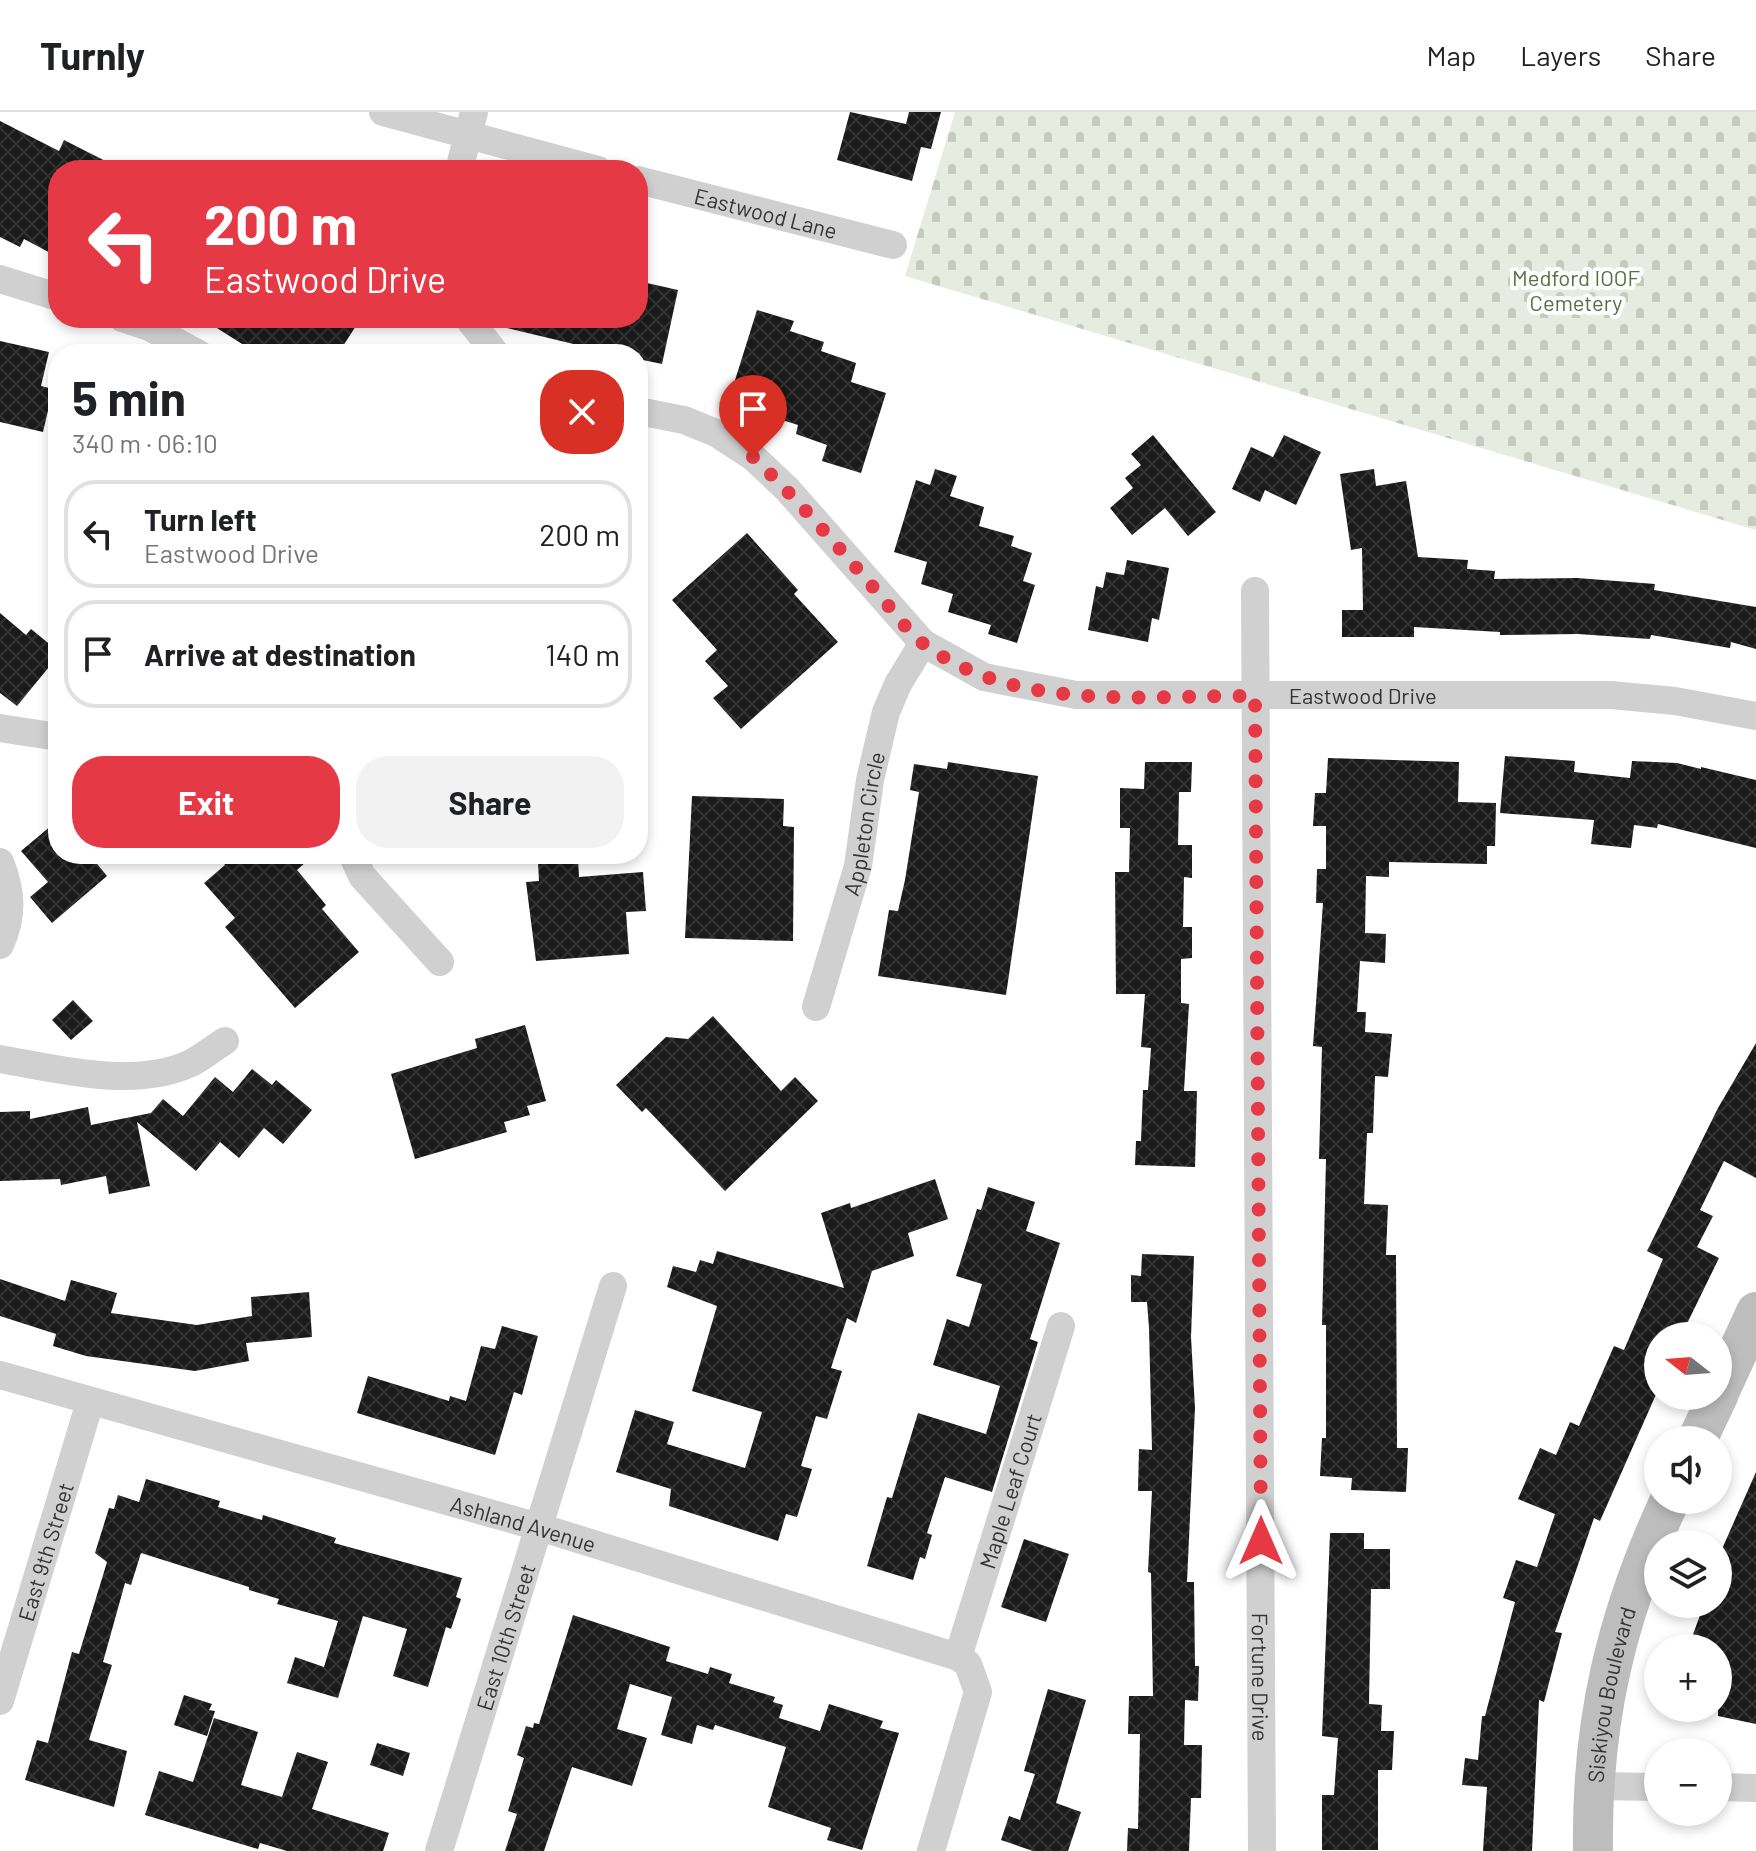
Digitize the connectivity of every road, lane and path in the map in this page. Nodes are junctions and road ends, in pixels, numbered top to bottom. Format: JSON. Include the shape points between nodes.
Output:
{"nodes":[{"id":1,"x":383,"y":112,"type":"edge"},
{"id":2,"x":470,"y":124,"type":"edge"},
{"id":3,"x":461,"y":160,"type":"edge"},
{"id":4,"x":570,"y":160,"type":"edge"},
{"id":5,"x":648,"y":183,"type":"edge"},
{"id":6,"x":893,"y":245,"type":"dead end"},
{"id":7,"x":0,"y":279,"type":"edge"},
{"id":8,"x":48,"y":294,"type":"edge"},
{"id":9,"x":151,"y":328,"type":"edge"},
{"id":10,"x":476,"y":328,"type":"edge"},
{"id":11,"x":180,"y":344,"type":"edge"},
{"id":12,"x":488,"y":344,"type":"edge"},
{"id":13,"x":648,"y":413,"type":"edge"},
{"id":14,"x":1255,"y":591,"type":"dead end"},
{"id":15,"x":923,"y":643,"type":"junction"},
{"id":16,"x":1255,"y":696,"type":"junction"},
{"id":17,"x":1756,"y":716,"type":"edge"},
{"id":18,"x":0,"y":728,"type":"edge"},
{"id":19,"x":48,"y":735,"type":"edge"},
{"id":20,"x":0,"y":862,"type":"edge"},
{"id":21,"x":357,"y":864,"type":"edge"},
{"id":22,"x":0,"y":945,"type":"edge"},
{"id":23,"x":440,"y":962,"type":"dead end"},
{"id":24,"x":816,"y":1007,"type":"dead end"},
{"id":25,"x":225,"y":1041,"type":"dead end"},
{"id":26,"x":0,"y":1059,"type":"edge"},
{"id":27,"x":613,"y":1286,"type":"dead end"},
{"id":28,"x":1756,"y":1312,"type":"edge"},
{"id":29,"x":1061,"y":1326,"type":"dead end"},
{"id":30,"x":1732,"y":1365,"type":"edge"},
{"id":31,"x":0,"y":1375,"type":"edge"},
{"id":32,"x":90,"y":1402,"type":"junction"},
{"id":33,"x":1664,"y":1514,"type":"edge"},
{"id":34,"x":539,"y":1527,"type":"junction"},
{"id":35,"x":958,"y":1657,"type":"junction"},
{"id":36,"x":0,"y":1701,"type":"edge"},
{"id":37,"x":1595,"y":1786,"type":"junction"},
{"id":38,"x":1644,"y":1787,"type":"edge"},
{"id":39,"x":1732,"y":1787,"type":"edge"},
{"id":40,"x":1756,"y":1788,"type":"edge"},
{"id":41,"x":439,"y":1851,"type":"edge"},
{"id":42,"x":931,"y":1851,"type":"edge"},
{"id":43,"x":1262,"y":1851,"type":"edge"},
{"id":44,"x":1593,"y":1851,"type":"edge"}],
"edges":[{"from":1,"to":2,"type":"street"},
{"from":2,"to":3,"type":"street"},
{"from":2,"to":4,"type":"street"},
{"from":5,"to":6,"type":"street","name":"Eastwood Lane"},
{"from":7,"to":8,"type":"street"},
{"from":9,"to":11,"type":"street"},
{"from":10,"to":12,"type":"street"},
{"from":13,"to":15,"type":"street","name":"Eastwood Drive","via":[[716,433],[753,457]]},
{"from":14,"to":16,"type":"street","name":"Fortune Drive"},
{"from":15,"to":16,"type":"street","name":"Eastwood Drive","via":[[984,677],[1044,692]]},
{"from":15,"to":24,"type":"street","name":"Appleton Circle","via":[[886,712],[858,866]]},
{"from":16,"to":17,"type":"street","name":"Eastwood Drive","via":[[1611,695]]},
{"from":16,"to":43,"type":"street","name":"Fortune Drive"},
{"from":18,"to":19,"type":"street"},
{"from":20,"to":22,"type":"street","via":[[11,904]]},
{"from":21,"to":23,"type":"street"},
{"from":25,"to":26,"type":"street","via":[[190,1064],[130,1077]]},
{"from":27,"to":34,"type":"street","name":"East 10th Street"},
{"from":28,"to":30,"type":"street"},
{"from":29,"to":35,"type":"street","name":"Maple Leaf Court"},
{"from":31,"to":32,"type":"street","name":"Ashland Avenue"},
{"from":32,"to":34,"type":"street","name":"Ashland Avenue"},
{"from":32,"to":36,"type":"street","name":"East 9th Street"},
{"from":33,"to":37,"type":"street","name":"Siskiyou Boulevard","via":[[1628,1599],[1610,1659]]},
{"from":34,"to":35,"type":"street","name":"Ashland Avenue"},
{"from":34,"to":41,"type":"street","name":"East 10th Street"},
{"from":35,"to":42,"type":"street","via":[[968,1664],[978,1692]]},
{"from":37,"to":38,"type":"street"},
{"from":37,"to":44,"type":"street","name":"Siskiyou Boulevard"},
{"from":39,"to":40,"type":"street"}]}
